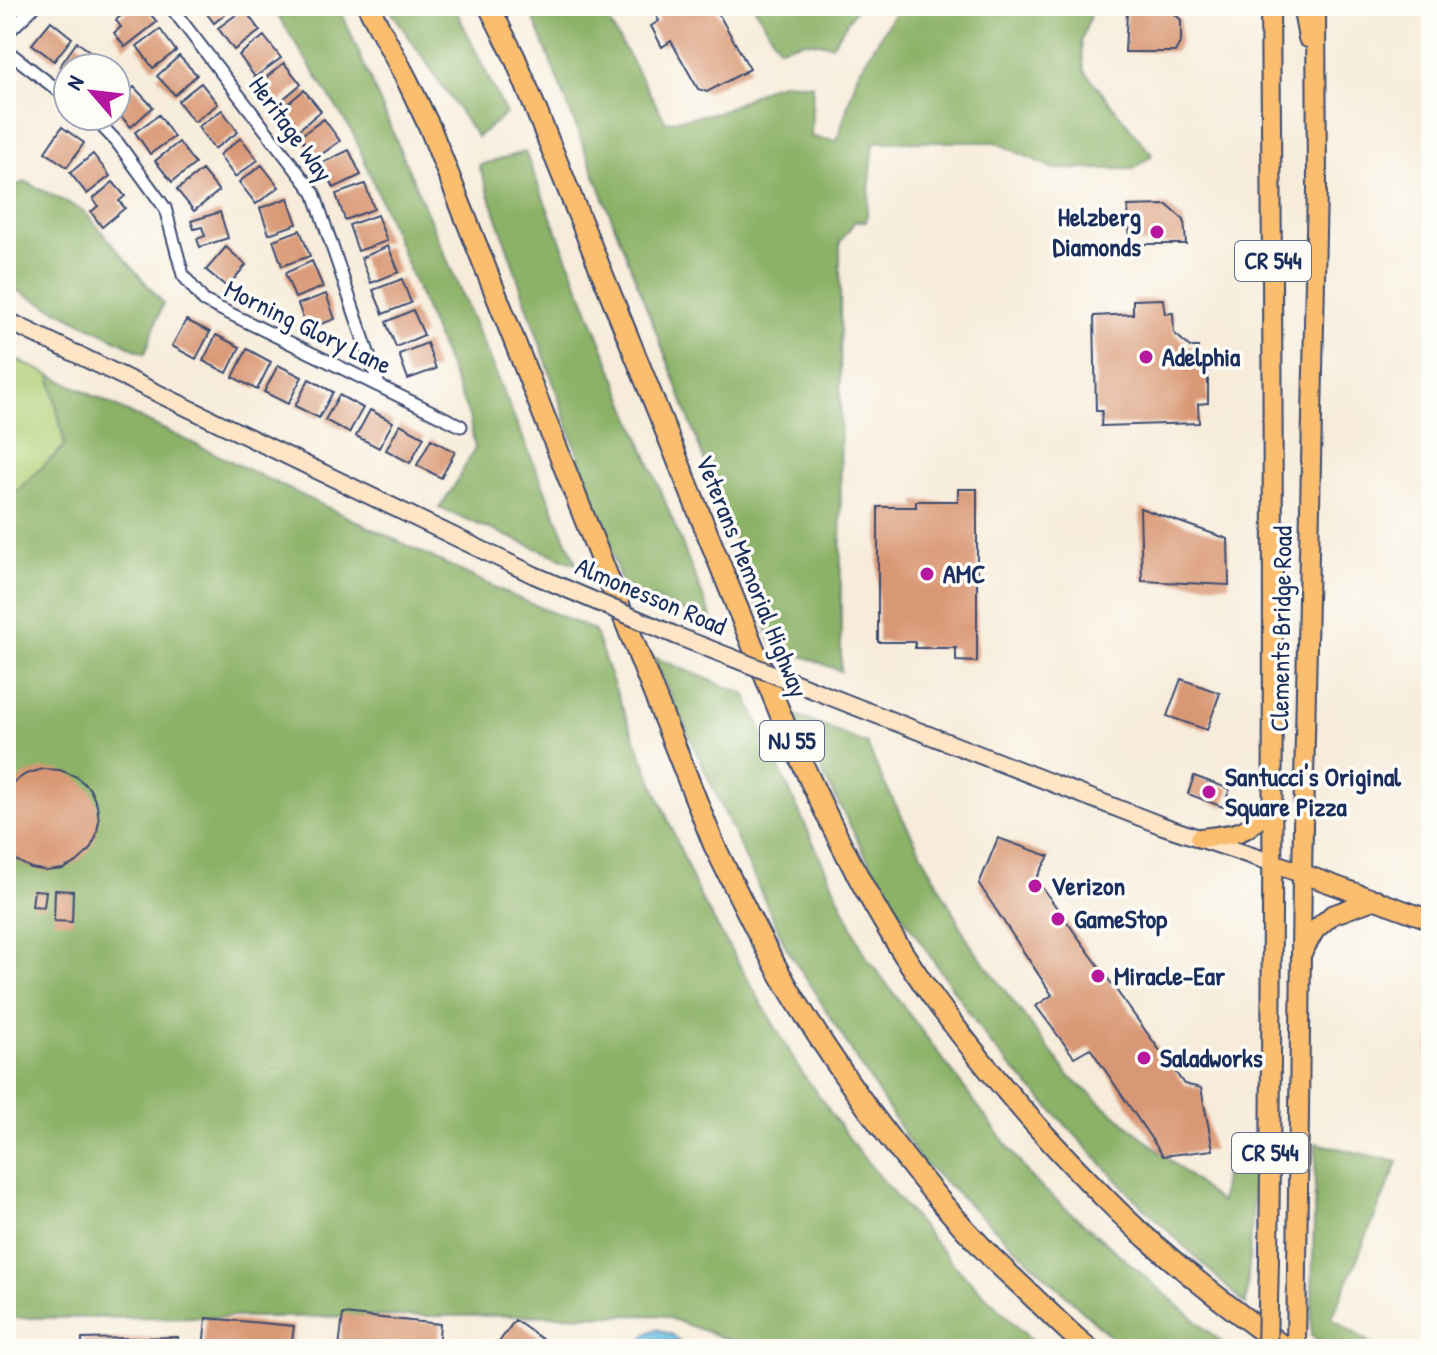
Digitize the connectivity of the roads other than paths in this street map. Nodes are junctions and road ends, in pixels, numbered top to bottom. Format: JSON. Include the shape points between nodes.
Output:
{"nodes":[{"id":1,"x":35,"y":6,"type":"edge"},
{"id":2,"x":170,"y":6,"type":"edge"},
{"id":3,"x":368,"y":6,"type":"edge"},
{"id":4,"x":489,"y":6,"type":"edge"},
{"id":5,"x":1270,"y":6,"type":"edge"},
{"id":6,"x":1302,"y":6,"type":"edge"},
{"id":7,"x":1316,"y":6,"type":"edge"},
{"id":8,"x":6,"y":34,"type":"edge"},
{"id":9,"x":6,"y":50,"type":"edge"},
{"id":10,"x":52,"y":86,"type":"edge"},
{"id":11,"x":1318,"y":88,"type":"junction"},
{"id":12,"x":107,"y":132,"type":"edge"},
{"id":13,"x":6,"y":320,"type":"edge"},
{"id":14,"x":379,"y":385,"type":"junction"},
{"id":15,"x":461,"y":426,"type":"dead end"},
{"id":16,"x":1273,"y":803,"type":"junction"},
{"id":17,"x":1200,"y":838,"type":"junction"},
{"id":18,"x":1273,"y":863,"type":"junction"},
{"id":19,"x":1302,"y":873,"type":"junction"},
{"id":20,"x":1376,"y":899,"type":"junction"},
{"id":21,"x":1431,"y":920,"type":"edge"},
{"id":22,"x":1301,"y":956,"type":"junction"},
{"id":23,"x":1089,"y":1349,"type":"edge"},
{"id":24,"x":1267,"y":1349,"type":"edge"},
{"id":25,"x":1287,"y":1349,"type":"edge"},
{"id":26,"x":1296,"y":1349,"type":"edge"}],
"edges":[{"from":1,"to":8,"type":"street"},
{"from":2,"to":14,"type":"street","name":"Heritage Way","via":[[314,193]]},
{"from":3,"to":23,"type":"highway","via":[[430,128],[714,845],[752,922],[819,1037],[905,1158],[993,1258]]},
{"from":4,"to":25,"type":"highway","name":"Veterans Memorial Highway","number":"NJ 55","via":[[521,72],[784,723],[879,912],[934,999],[1013,1102],[1055,1147],[1148,1239]]},
{"from":5,"to":16,"type":"main road","name":"Clements Bridge Road","number":"CR 544"},
{"from":6,"to":11,"type":"main road"},
{"from":7,"to":11,"type":"main road","name":"Clements Bridge Road","number":"CR 544"},
{"from":9,"to":10,"type":"street"},
{"from":11,"to":19,"type":"main road","name":"Clements Bridge Road","number":"CR 544"},
{"from":12,"to":14,"type":"street","name":"Morning Glory Lane","via":[[165,208],[183,275],[204,301]]},
{"from":13,"to":17,"type":"main road","name":"Almonesson Road","bridge":true,"via":[[534,575],[854,706]]},
{"from":14,"to":15,"type":"street","name":"Morning Glory Lane"},
{"from":16,"to":17,"type":"main road","via":[[1241,833]]},
{"from":16,"to":18,"type":"main road","name":"Clements Bridge Road","number":"CR 544"},
{"from":17,"to":18,"type":"main road","name":"Almonesson Road"},
{"from":18,"to":19,"type":"main road","name":"Almonesson Road"},
{"from":18,"to":24,"type":"main road","name":"Clements Bridge Road","number":"CR 544","bridge":true},
{"from":19,"to":20,"type":"main road","name":"Almonesson Road"},
{"from":19,"to":22,"type":"main road","name":"Clements Bridge Road","number":"CR 544"},
{"from":20,"to":21,"type":"main road","name":"Almonesson Road"},
{"from":20,"to":22,"type":"main road","via":[[1332,915],[1315,930]]},
{"from":22,"to":26,"type":"main road","name":"Clements Bridge Road","number":"CR 544"}]}
